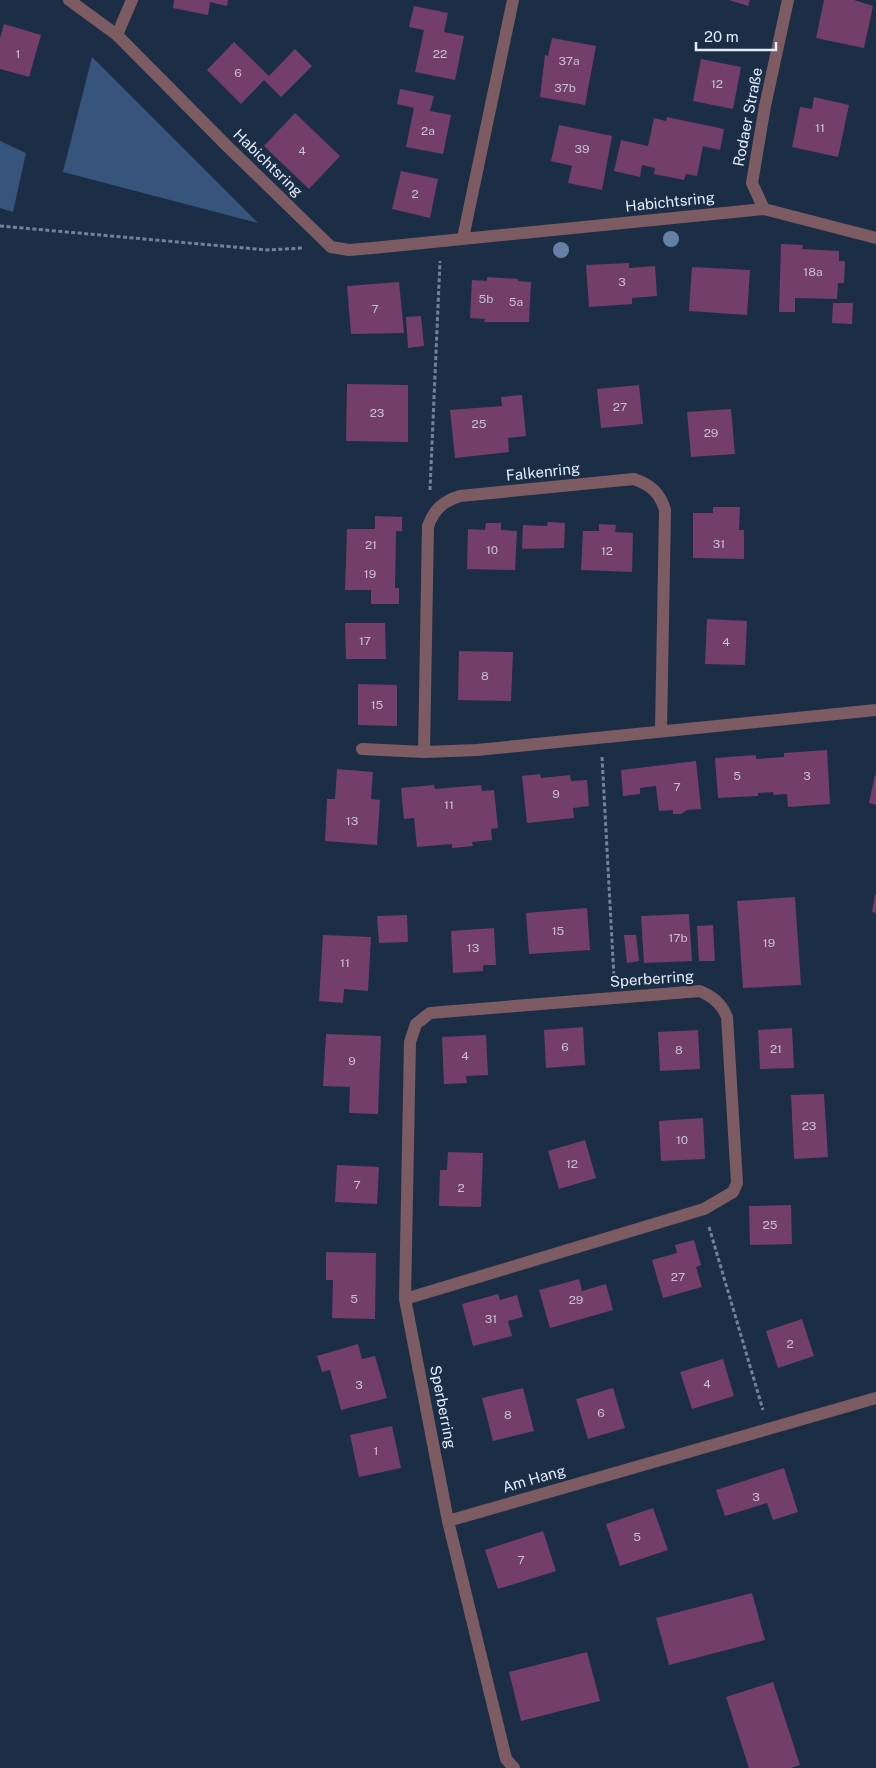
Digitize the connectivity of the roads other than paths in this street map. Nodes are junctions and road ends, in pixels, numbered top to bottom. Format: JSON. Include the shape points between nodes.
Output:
{"nodes":[{"id":1,"x":69,"y":0,"type":"edge"},
{"id":2,"x":132,"y":0,"type":"edge"},
{"id":3,"x":513,"y":0,"type":"edge"},
{"id":4,"x":788,"y":0,"type":"edge"},
{"id":5,"x":117,"y":35,"type":"junction"},
{"id":6,"x":764,"y":209,"type":"junction"},
{"id":7,"x":463,"y":238,"type":"junction"},
{"id":8,"x":876,"y":238,"type":"edge"},
{"id":9,"x":876,"y":710,"type":"edge"},
{"id":10,"x":661,"y":730,"type":"junction"},
{"id":11,"x":362,"y":749,"type":"dead end"},
{"id":12,"x":424,"y":752,"type":"junction"},
{"id":13,"x":405,"y":1299,"type":"junction"},
{"id":14,"x":876,"y":1398,"type":"edge"},
{"id":15,"x":448,"y":1520,"type":"junction"},
{"id":16,"x":514,"y":1768,"type":"edge"}],
"edges":[{"from":1,"to":5,"type":"street","name":"Habichtsring"},
{"from":2,"to":5,"type":"street"},
{"from":3,"to":7,"type":"street"},
{"from":4,"to":6,"type":"street","name":"Rodaer Straße","via":[[752,183]]},
{"from":5,"to":7,"type":"street","name":"Habichtsring","via":[[331,246],[349,250]]},
{"from":6,"to":7,"type":"street","name":"Habichtsring"},
{"from":6,"to":8,"type":"street","name":"Habichtsring"},
{"from":9,"to":10,"type":"street"},
{"from":10,"to":12,"type":"street","via":[[477,750]]},
{"from":10,"to":12,"type":"street","name":"Falkenring","via":[[664,510],[656,491],[634,479],[460,496],[437,508],[428,526]]},
{"from":11,"to":12,"type":"street"},
{"from":13,"to":13,"type":"street","name":"Sperberring","via":[[410,1042],[416,1024],[430,1012],[700,991],[722,1005],[727,1017],[737,1183],[733,1192],[704,1209]]},
{"from":13,"to":15,"type":"street","name":"Sperberring"},
{"from":14,"to":15,"type":"street","name":"Am Hang"},
{"from":15,"to":16,"type":"street","via":[[506,1759]]}]}
